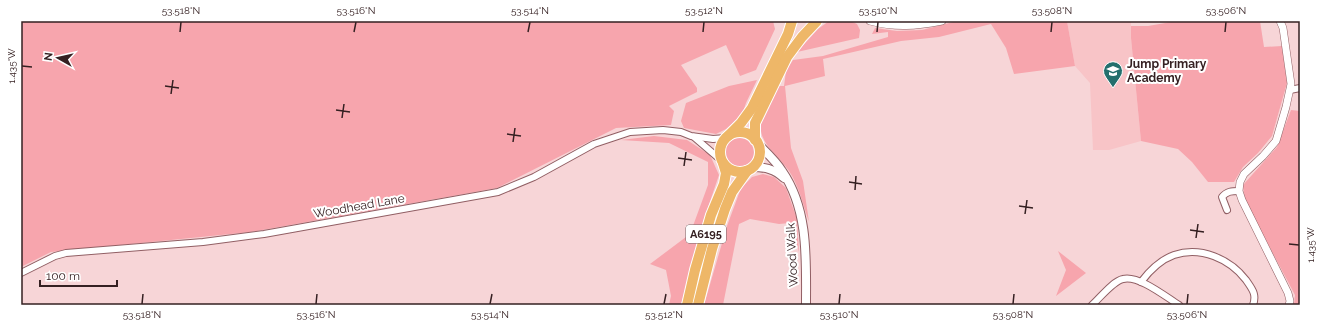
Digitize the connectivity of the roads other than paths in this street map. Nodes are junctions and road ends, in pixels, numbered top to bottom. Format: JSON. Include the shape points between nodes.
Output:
{"nodes":[{"id":1,"x":792,"y":21,"type":"edge"},
{"id":2,"x":817,"y":21,"type":"edge"},
{"id":3,"x":870,"y":21,"type":"edge"},
{"id":4,"x":942,"y":21,"type":"edge"},
{"id":5,"x":1280,"y":21,"type":"edge"},
{"id":6,"x":1300,"y":88,"type":"edge"},
{"id":7,"x":1290,"y":90,"type":"junction"},
{"id":8,"x":692,"y":136,"type":"junction"},
{"id":9,"x":727,"y":137,"type":"junction"},
{"id":10,"x":756,"y":142,"type":"junction"},
{"id":11,"x":722,"y":162,"type":"junction"},
{"id":12,"x":750,"y":169,"type":"junction"},
{"id":13,"x":789,"y":182,"type":"junction"},
{"id":14,"x":1239,"y":191,"type":"junction"},
{"id":15,"x":1227,"y":210,"type":"dead end"},
{"id":16,"x":21,"y":273,"type":"edge"},
{"id":17,"x":1141,"y":282,"type":"junction"},
{"id":18,"x":1096,"y":304,"type":"edge"},
{"id":19,"x":687,"y":305,"type":"edge"},
{"id":20,"x":698,"y":305,"type":"edge"},
{"id":21,"x":806,"y":305,"type":"edge"},
{"id":22,"x":1180,"y":305,"type":"edge"},
{"id":23,"x":1254,"y":305,"type":"edge"},
{"id":24,"x":1289,"y":305,"type":"edge"}],
"edges":[{"from":1,"to":9,"type":"highway","number":"A6195","via":[[752,108]]},
{"from":2,"to":10,"type":"highway","number":"A6195","via":[[787,57],[758,117],[755,129]]},
{"from":3,"to":4,"type":"street","via":[[887,26],[920,26]]},
{"from":5,"to":7,"type":"street"},
{"from":6,"to":7,"type":"street"},
{"from":7,"to":14,"type":"street","via":[[1276,141],[1244,174]]},
{"from":8,"to":9,"type":"street","name":"Woodhead Lane","via":[[713,139]]},
{"from":8,"to":11,"type":"street","name":"Woodhead Lane"},
{"from":8,"to":16,"type":"street","name":"Woodhead Lane","via":[[663,130],[630,132],[594,144],[498,192],[264,234],[203,242],[66,253],[54,256]]},
{"from":9,"to":10,"type":"highway","via":[[745,133]]},
{"from":9,"to":11,"type":"highway","number":"A6195","via":[[720,151]]},
{"from":10,"to":12,"type":"highway","number":"A6195","via":[[760,154],[756,164]]},
{"from":10,"to":13,"type":"main road","name":"Wood Walk","via":[[782,170]]},
{"from":11,"to":12,"type":"highway","via":[[734,171]]},
{"from":11,"to":19,"type":"highway","number":"A6195","via":[[726,173],[724,184],[711,215]]},
{"from":12,"to":13,"type":"main road","name":"Wood Walk","via":[[768,168]]},
{"from":12,"to":20,"type":"highway","number":"A6195","via":[[732,192],[725,209]]},
{"from":13,"to":21,"type":"main road","name":"Wood Walk","via":[[803,224]]},
{"from":14,"to":15,"type":"street","via":[[1230,192],[1222,197]]},
{"from":14,"to":24,"type":"street","via":[[1288,293]]},
{"from":17,"to":18,"type":"street","via":[[1123,279]]},
{"from":17,"to":22,"type":"street"},
{"from":17,"to":23,"type":"street","via":[[1155,265],[1174,255],[1195,252],[1207,254],[1218,257],[1239,271],[1253,290]]}]}
